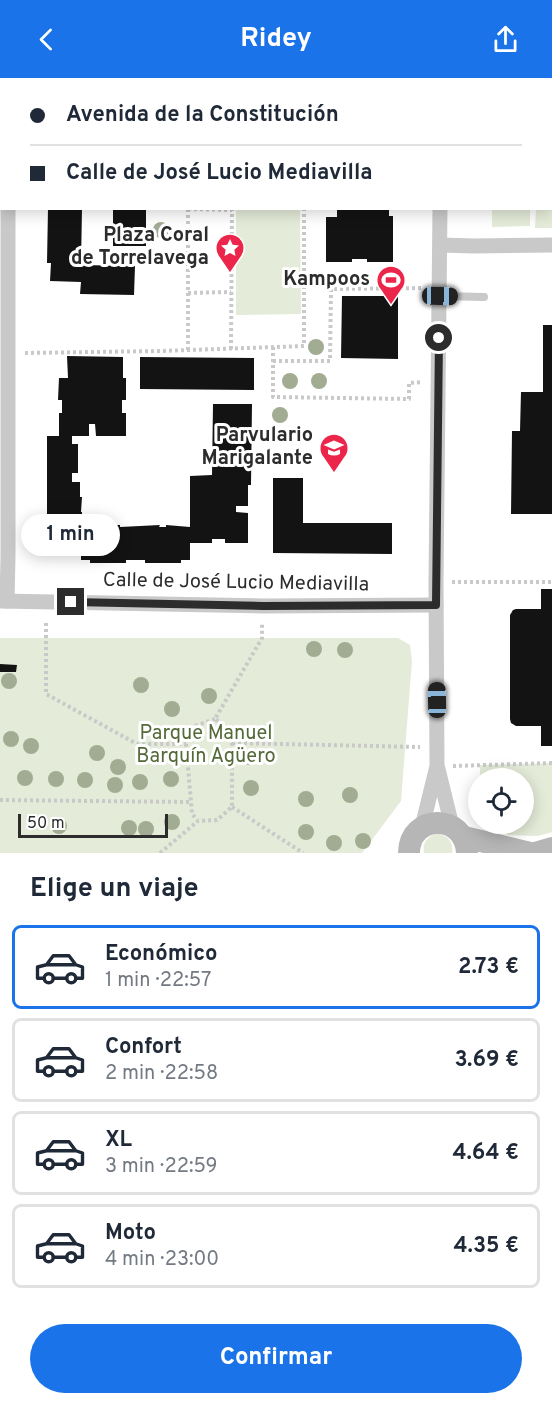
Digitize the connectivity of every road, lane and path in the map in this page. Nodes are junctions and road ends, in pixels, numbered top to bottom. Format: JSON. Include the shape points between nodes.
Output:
{"nodes":[{"id":1,"x":8,"y":210,"type":"edge"},
{"id":2,"x":188,"y":210,"type":"edge"},
{"id":3,"x":232,"y":210,"type":"edge"},
{"id":4,"x":304,"y":210,"type":"edge"},
{"id":5,"x":440,"y":210,"type":"edge"},
{"id":6,"x":552,"y":244,"type":"edge"},
{"id":7,"x":440,"y":245,"type":"junction"},
{"id":8,"x":231,"y":292,"type":"junction"},
{"id":9,"x":440,"y":292,"type":"junction"},
{"id":10,"x":188,"y":293,"type":"junction"},
{"id":11,"x":484,"y":297,"type":"dead end"},
{"id":12,"x":4,"y":322,"type":"edge"},
{"id":13,"x":273,"y":347,"type":"junction"},
{"id":14,"x":231,"y":349,"type":"junction"},
{"id":15,"x":188,"y":350,"type":"junction"},
{"id":16,"x":24,"y":353,"type":"dead end"},
{"id":17,"x":273,"y":361,"type":"junction"},
{"id":18,"x":439,"y":380,"type":"junction"},
{"id":19,"x":436,"y":581,"type":"junction"},
{"id":20,"x":552,"y":582,"type":"edge"},
{"id":21,"x":3,"y":601,"type":"edge"},
{"id":22,"x":436,"y":605,"type":"junction"},
{"id":23,"x":263,"y":606,"type":"junction"},
{"id":24,"x":46,"y":623,"type":"dead end"},
{"id":25,"x":215,"y":719,"type":"junction"},
{"id":26,"x":232,"y":743,"type":"junction"},
{"id":27,"x":186,"y":744,"type":"junction"},
{"id":28,"x":438,"y":747,"type":"junction"},
{"id":29,"x":552,"y":763,"type":"edge"},
{"id":30,"x":437,"y":766,"type":"junction"},
{"id":31,"x":0,"y":800,"type":"edge"},
{"id":32,"x":191,"y":802,"type":"junction"},
{"id":33,"x":232,"y":807,"type":"junction"},
{"id":34,"x":198,"y":821,"type":"junction"},
{"id":35,"x":461,"y":839,"type":"edge"},
{"id":36,"x":410,"y":843,"type":"edge"},
{"id":37,"x":552,"y":848,"type":"edge"},
{"id":38,"x":160,"y":853,"type":"edge"},
{"id":39,"x":303,"y":853,"type":"edge"},
{"id":40,"x":530,"y":853,"type":"edge"},
{"id":41,"x":535,"y":853,"type":"edge"}],
"edges":[{"from":1,"to":12,"type":"street"},
{"from":2,"to":10,"type":"path"},
{"from":3,"to":8,"type":"path"},
{"from":4,"to":13,"type":"path","via":[[304,346]]},
{"from":5,"to":7,"type":"street"},
{"from":6,"to":7,"type":"street"},
{"from":7,"to":9,"type":"street"},
{"from":8,"to":10,"type":"path"},
{"from":8,"to":14,"type":"path"},
{"from":9,"to":11,"type":"lane"},
{"from":9,"to":17,"type":"path","via":[[331,289],[330,361]]},
{"from":9,"to":18,"type":"street"},
{"from":10,"to":15,"type":"path"},
{"from":12,"to":21,"type":"street","via":[[8,557]]},
{"from":13,"to":14,"type":"path"},
{"from":13,"to":17,"type":"path"},
{"from":14,"to":15,"type":"path"},
{"from":15,"to":16,"type":"path"},
{"from":17,"to":18,"type":"path","via":[[273,397],[410,399],[409,383]]},
{"from":18,"to":19,"type":"street"},
{"from":19,"to":20,"type":"path"},
{"from":19,"to":22,"type":"street"},
{"from":21,"to":23,"type":"street","name":"Calle de José Lucio Mediavilla"},
{"from":22,"to":23,"type":"street","name":"Calle de José Lucio Mediavilla"},
{"from":22,"to":28,"type":"street"},
{"from":23,"to":25,"type":"path","via":[[262,638]]},
{"from":24,"to":27,"type":"path","via":[[46,694],[138,744]]},
{"from":25,"to":26,"type":"path","via":[[228,729]]},
{"from":25,"to":27,"type":"path","via":[[192,727]]},
{"from":26,"to":28,"type":"path"},
{"from":26,"to":33,"type":"path"},
{"from":27,"to":32,"type":"path"},
{"from":28,"to":30,"type":"street"},
{"from":29,"to":30,"type":"path"},
{"from":30,"to":35,"type":"street"},
{"from":30,"to":36,"type":"street"},
{"from":31,"to":32,"type":"path"},
{"from":32,"to":34,"type":"path","via":[[192,814]]},
{"from":33,"to":34,"type":"path","via":[[217,820]]},
{"from":33,"to":39,"type":"path"},
{"from":34,"to":38,"type":"path"},
{"from":35,"to":36,"type":"main road","via":[[444,823],[429,824]]},
{"from":35,"to":40,"type":"main road"},
{"from":37,"to":41,"type":"main road"}]}
